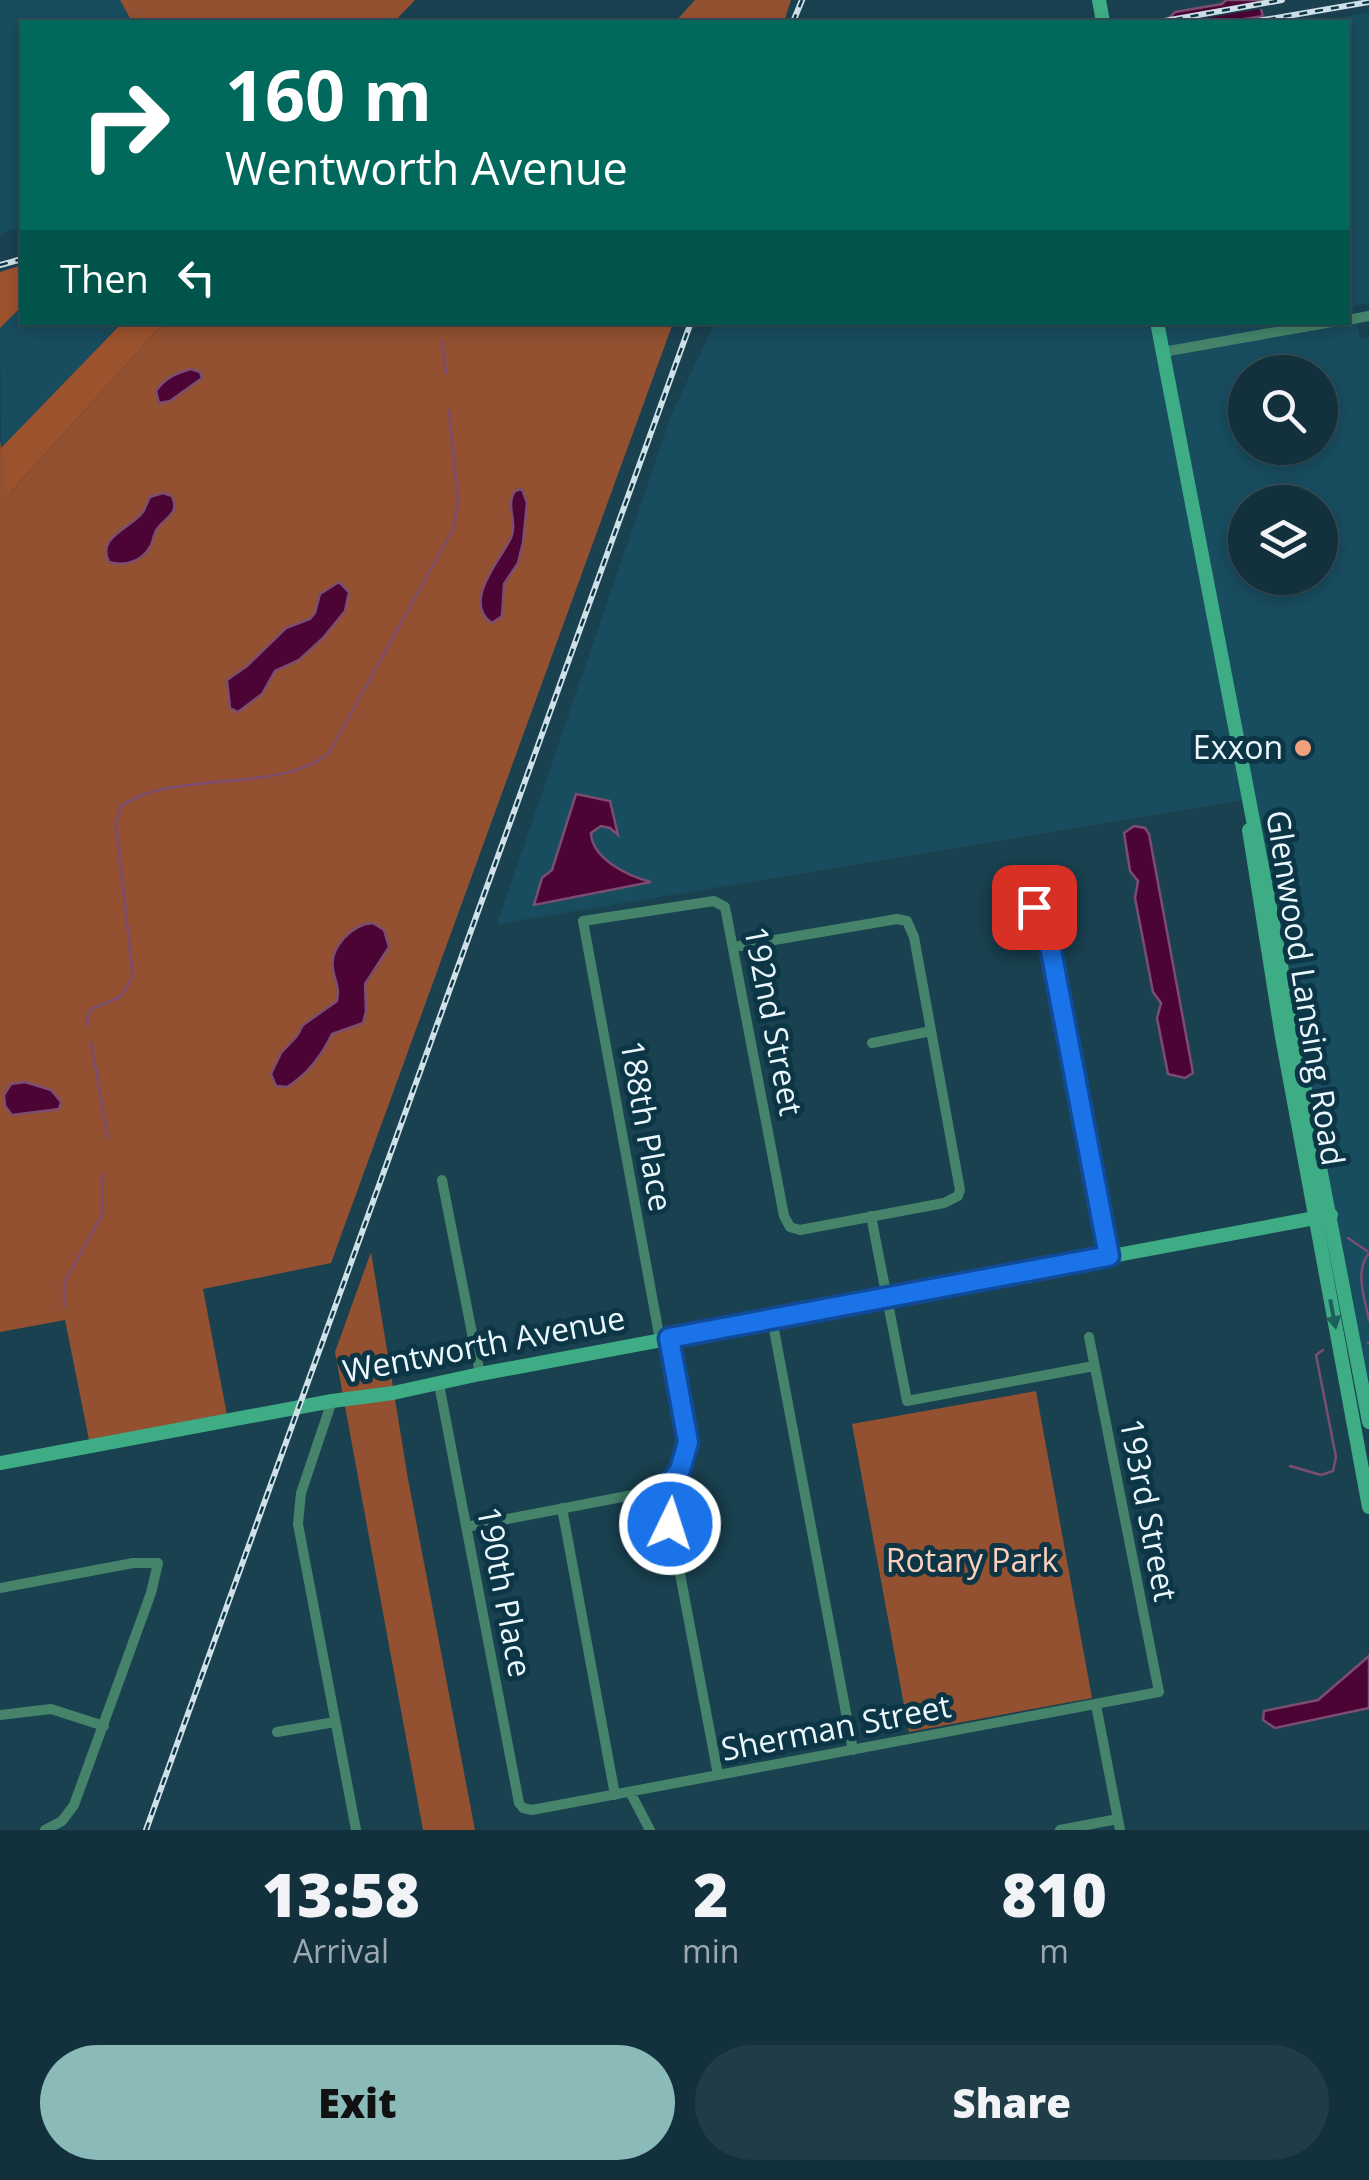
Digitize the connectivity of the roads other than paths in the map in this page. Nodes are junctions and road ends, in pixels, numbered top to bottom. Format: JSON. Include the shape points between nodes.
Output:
{"nodes":[{"id":1,"x":1158,"y":325,"type":"edge"},
{"id":2,"x":1315,"y":325,"type":"edge"},
{"id":3,"x":1163,"y":352,"type":"junction"},
{"id":4,"x":1247,"y":799,"type":"junction"},
{"id":5,"x":1034,"y":907,"type":"dead end"},
{"id":6,"x":583,"y":921,"type":"joint"},
{"id":7,"x":734,"y":947,"type":"junction"},
{"id":8,"x":932,"y":1031,"type":"junction"},
{"id":9,"x":872,"y":1043,"type":"dead end"},
{"id":10,"x":442,"y":1180,"type":"dead end"},
{"id":11,"x":1331,"y":1215,"type":"junction"},
{"id":12,"x":871,"y":1216,"type":"junction"},
{"id":13,"x":1314,"y":1218,"type":"junction"},
{"id":14,"x":1109,"y":1256,"type":"junction"},
{"id":15,"x":887,"y":1298,"type":"junction"},
{"id":16,"x":772,"y":1319,"type":"junction"},
{"id":17,"x":1089,"y":1337,"type":"dead end"},
{"id":18,"x":664,"y":1339,"type":"junction"},
{"id":19,"x":1094,"y":1366,"type":"junction"},
{"id":20,"x":480,"y":1374,"type":"junction"},
{"id":21,"x":439,"y":1384,"type":"junction"},
{"id":22,"x":332,"y":1401,"type":"junction"},
{"id":23,"x":1369,"y":1422,"type":"edge"},
{"id":24,"x":0,"y":1463,"type":"edge"},
{"id":25,"x":664,"y":1489,"type":"junction"},
{"id":26,"x":1369,"y":1507,"type":"edge"},
{"id":27,"x":562,"y":1508,"type":"junction"},
{"id":28,"x":466,"y":1527,"type":"junction"},
{"id":29,"x":0,"y":1588,"type":"edge"},
{"id":30,"x":1158,"y":1692,"type":"joint"},
{"id":31,"x":1096,"y":1704,"type":"junction"},
{"id":32,"x":0,"y":1715,"type":"edge"},
{"id":33,"x":334,"y":1722,"type":"junction"},
{"id":34,"x":104,"y":1726,"type":"junction"},
{"id":35,"x":277,"y":1732,"type":"dead end"},
{"id":36,"x":853,"y":1750,"type":"junction"},
{"id":37,"x":718,"y":1775,"type":"junction"},
{"id":38,"x":630,"y":1792,"type":"junction"},
{"id":39,"x":616,"y":1794,"type":"junction"},
{"id":40,"x":523,"y":1808,"type":"joint"},
{"id":41,"x":1119,"y":1824,"type":"edge"},
{"id":42,"x":45,"y":1830,"type":"edge"},
{"id":43,"x":356,"y":1830,"type":"edge"},
{"id":44,"x":650,"y":1830,"type":"edge"},
{"id":45,"x":1060,"y":1830,"type":"edge"}],
"edges":[{"from":1,"to":3,"type":"main road"},
{"from":2,"to":3,"type":"street"},
{"from":3,"to":4,"type":"main road"},
{"from":4,"to":11,"type":"main road","name":"Glenwood Lansing Road"},
{"from":4,"to":13,"type":"main road","name":"Glenwood Lansing Road","via":[[1250,852]]},
{"from":5,"to":14,"type":"street","via":[[1045,919]]},
{"from":6,"to":7,"type":"street","name":"192nd Street","via":[[718,902],[727,911]]},
{"from":6,"to":18,"type":"street","name":"188th Place"},
{"from":7,"to":8,"type":"street","via":[[908,921]]},
{"from":7,"to":12,"type":"street","name":"192nd Street","via":[[784,1216],[800,1230]]},
{"from":8,"to":9,"type":"street"},
{"from":8,"to":12,"type":"street","via":[[958,1196]]},
{"from":10,"to":20,"type":"street"},
{"from":11,"to":13,"type":"main road","name":"Wentworth Avenue"},
{"from":11,"to":23,"type":"main road","name":"Glenwood Lansing Road"},
{"from":12,"to":15,"type":"street"},
{"from":13,"to":14,"type":"main road","name":"Wentworth Avenue"},
{"from":13,"to":26,"type":"main road","name":"Glenwood Lansing Road","one_way":true},
{"from":14,"to":15,"type":"main road","name":"Wentworth Avenue"},
{"from":15,"to":16,"type":"main road","name":"Wentworth Avenue"},
{"from":15,"to":19,"type":"street","via":[[907,1401]]},
{"from":16,"to":18,"type":"main road","name":"Wentworth Avenue"},
{"from":16,"to":36,"type":"street"},
{"from":17,"to":19,"type":"street","name":"193rd Street"},
{"from":18,"to":20,"type":"main road","name":"Wentworth Avenue"},
{"from":18,"to":25,"type":"street","name":"188th Place","via":[[688,1442],[680,1470]]},
{"from":19,"to":30,"type":"street","name":"193rd Street"},
{"from":20,"to":21,"type":"main road","name":"Wentworth Avenue"},
{"from":21,"to":22,"type":"main road","name":"Wentworth Avenue"},
{"from":21,"to":28,"type":"street","name":"190th Place"},
{"from":22,"to":24,"type":"main road","name":"Wentworth Avenue"},
{"from":22,"to":33,"type":"street","via":[[301,1493],[298,1524]]},
{"from":25,"to":27,"type":"street"},
{"from":25,"to":37,"type":"street"},
{"from":27,"to":28,"type":"street"},
{"from":27,"to":39,"type":"street"},
{"from":28,"to":40,"type":"street","name":"190th Place"},
{"from":29,"to":34,"type":"street","via":[[158,1563]]},
{"from":30,"to":31,"type":"street","name":"Sherman Street"},
{"from":31,"to":36,"type":"street","name":"Sherman Street"},
{"from":31,"to":41,"type":"street"},
{"from":32,"to":34,"type":"street","via":[[51,1709]]},
{"from":33,"to":35,"type":"street"},
{"from":33,"to":43,"type":"street"},
{"from":34,"to":42,"type":"street","via":[[74,1805]]},
{"from":36,"to":37,"type":"street","name":"Sherman Street"},
{"from":37,"to":38,"type":"street","name":"Sherman Street"},
{"from":38,"to":39,"type":"street","name":"Sherman Street"},
{"from":38,"to":44,"type":"street"},
{"from":39,"to":40,"type":"street","name":"Sherman Street"},
{"from":41,"to":45,"type":"street"}]}
